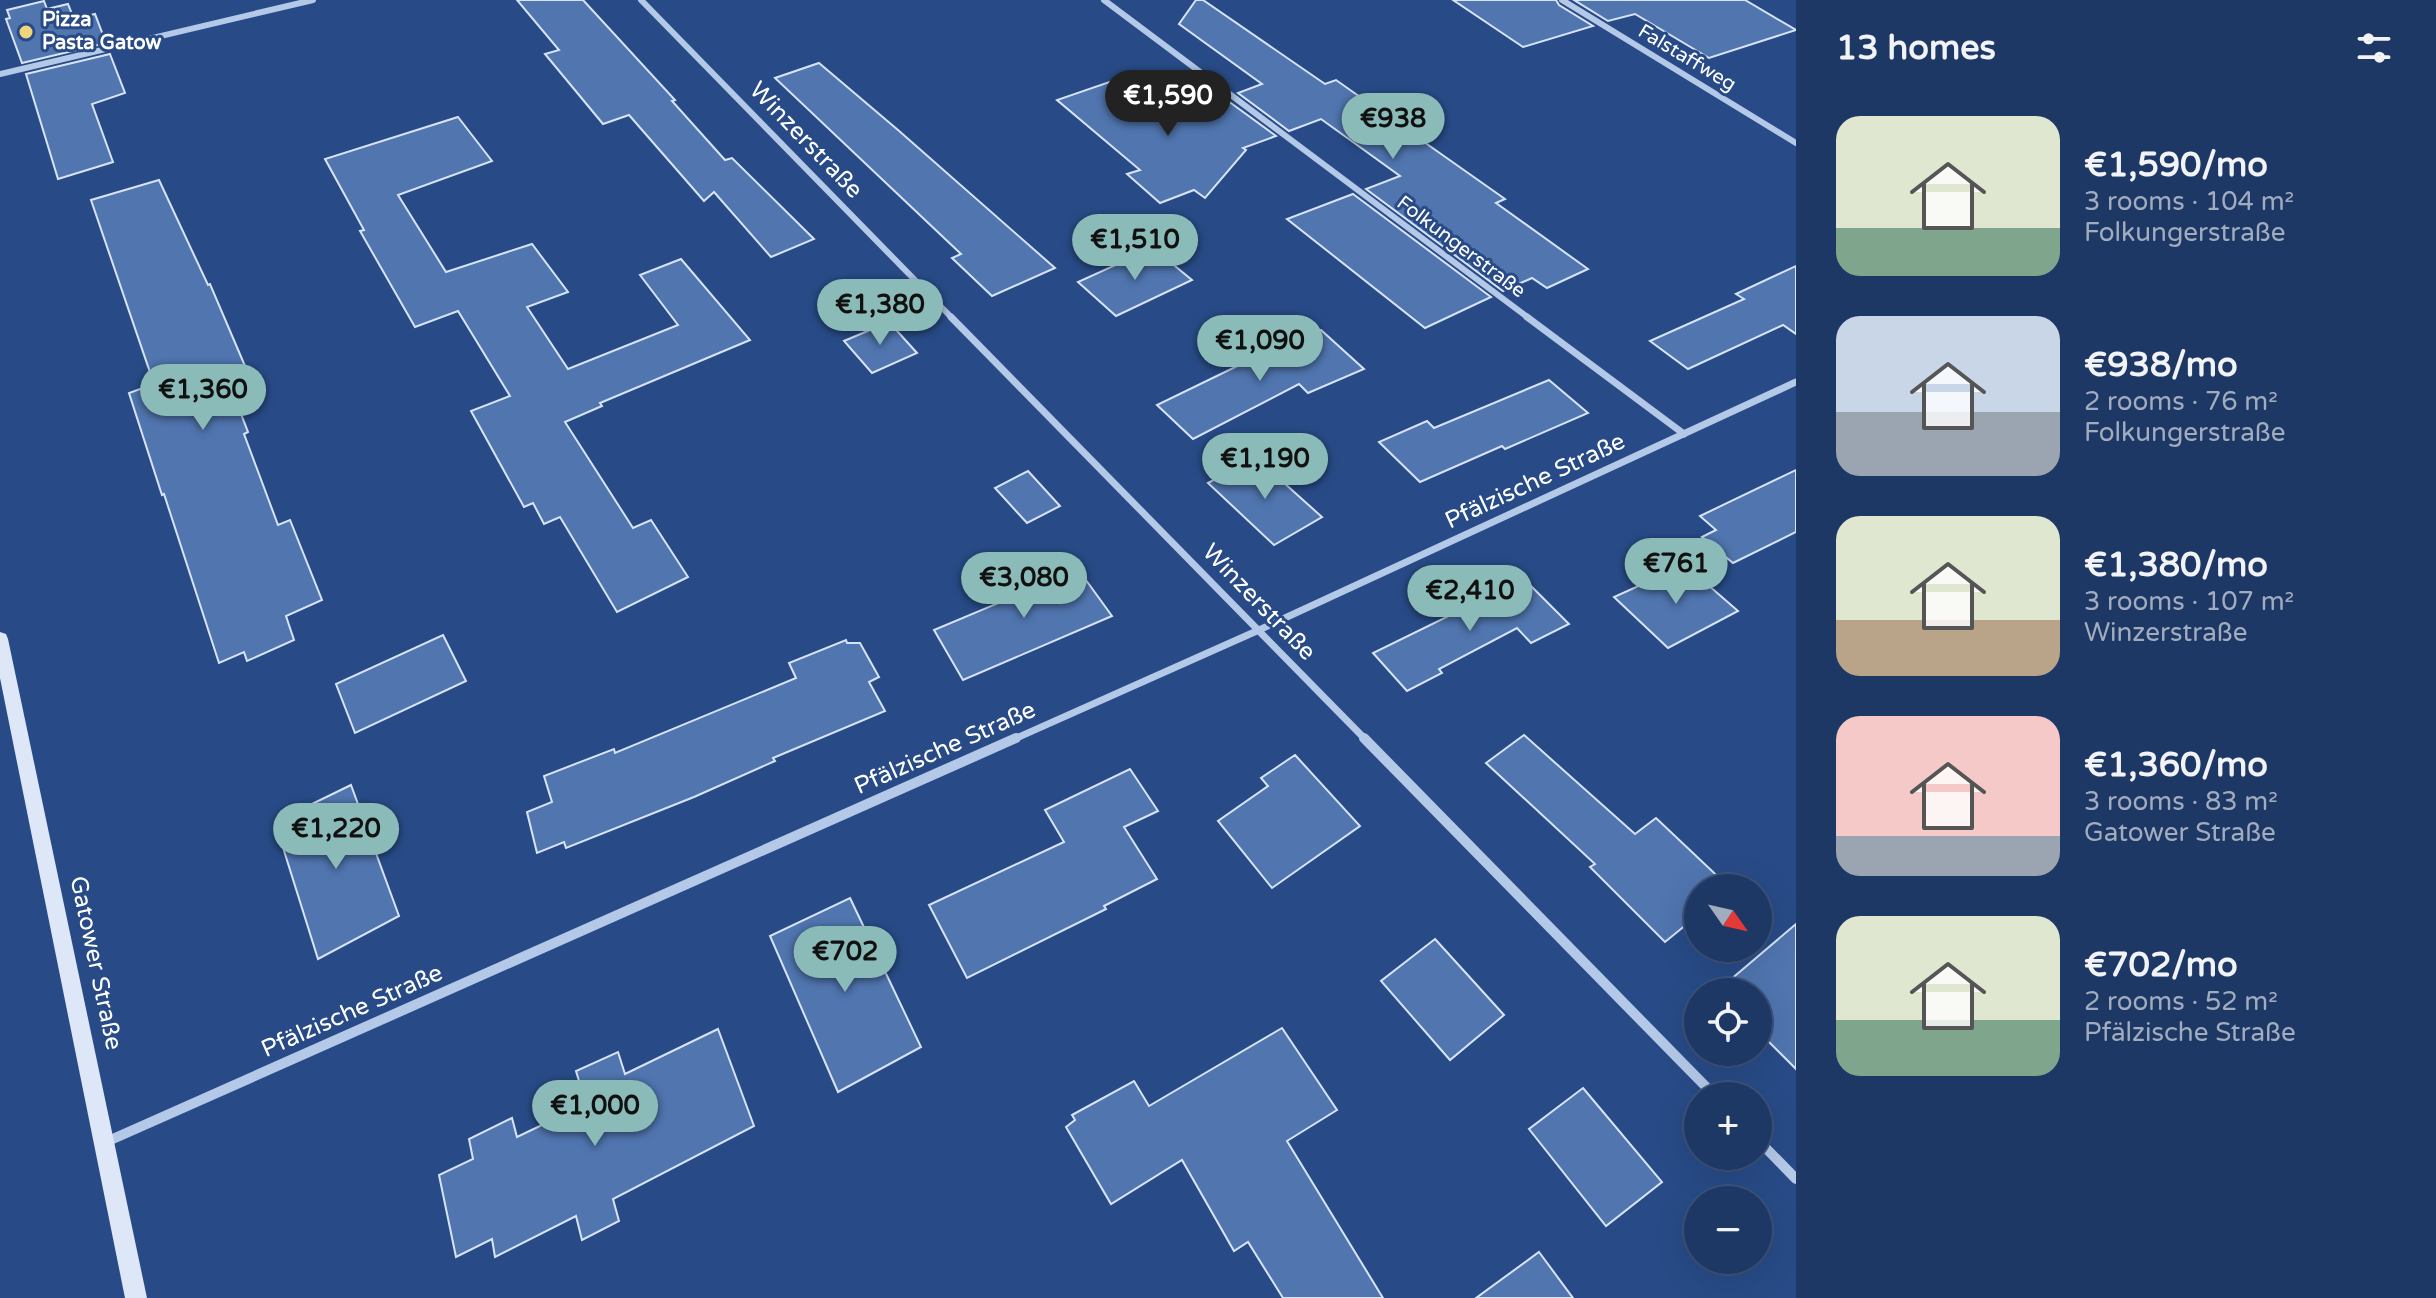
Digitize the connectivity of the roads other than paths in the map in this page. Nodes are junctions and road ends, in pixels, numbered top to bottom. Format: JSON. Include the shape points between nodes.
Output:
{"nodes":[{"id":1,"x":313,"y":0,"type":"edge"},
{"id":2,"x":641,"y":0,"type":"edge"},
{"id":3,"x":1104,"y":0,"type":"edge"},
{"id":4,"x":1562,"y":0,"type":"edge"},
{"id":5,"x":0,"y":74,"type":"edge"},
{"id":6,"x":1796,"y":143,"type":"edge"},
{"id":7,"x":1796,"y":382,"type":"edge"},
{"id":8,"x":1684,"y":434,"type":"junction"},
{"id":9,"x":1259,"y":630,"type":"junction"},
{"id":10,"x":0,"y":639,"type":"edge"},
{"id":11,"x":1701,"y":1082,"type":"edge"},
{"id":12,"x":106,"y":1142,"type":"junction"},
{"id":13,"x":1772,"y":1154,"type":"edge"},
{"id":14,"x":1796,"y":1179,"type":"edge"},
{"id":15,"x":136,"y":1298,"type":"edge"}],
"edges":[{"from":1,"to":5,"type":"street"},
{"from":2,"to":9,"type":"street","name":"Winzerstraße"},
{"from":3,"to":8,"type":"street","name":"Folkungerstraße"},
{"from":4,"to":6,"type":"street","name":"Falstaffweg"},
{"from":7,"to":8,"type":"street","name":"Pfälzische Straße"},
{"from":8,"to":9,"type":"street","name":"Pfälzische Straße"},
{"from":9,"to":11,"type":"street","name":"Winzerstraße"},
{"from":9,"to":12,"type":"street","name":"Pfälzische Straße"},
{"from":10,"to":12,"type":"main road","name":"Gatower Straße"},
{"from":12,"to":15,"type":"main road","name":"Gatower Straße"},
{"from":13,"to":14,"type":"street"}]}
